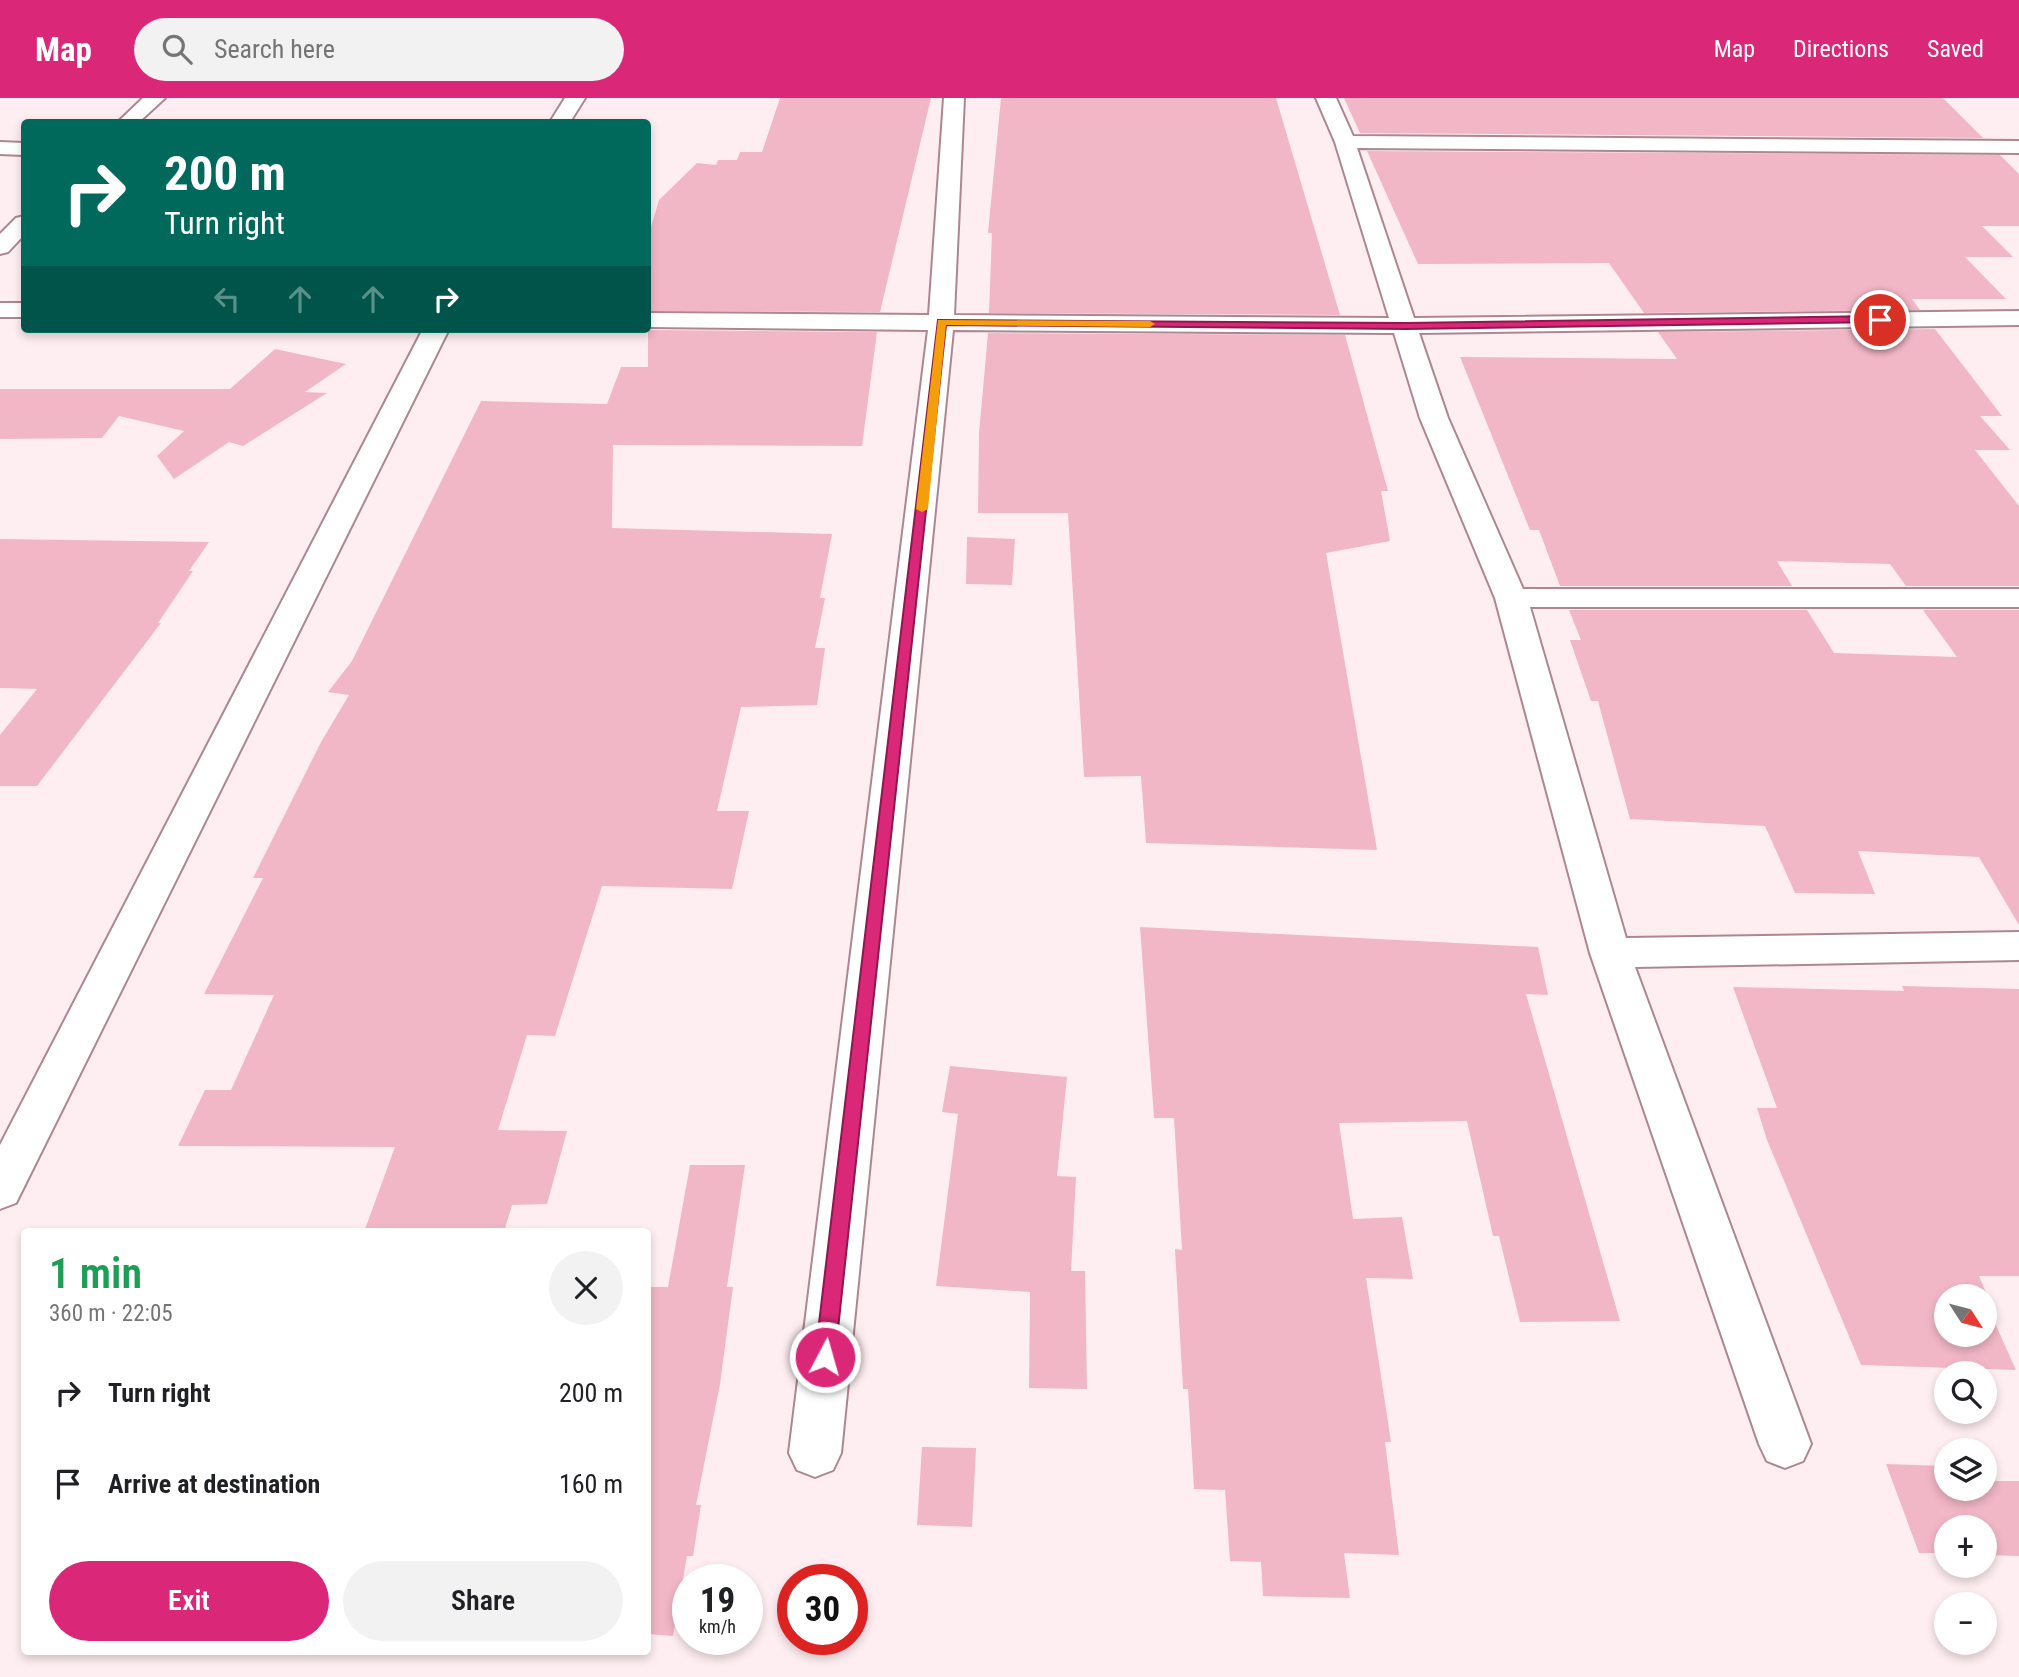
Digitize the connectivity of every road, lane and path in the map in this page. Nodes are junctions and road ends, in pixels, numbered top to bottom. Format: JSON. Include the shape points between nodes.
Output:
{"nodes":[{"id":1,"x":155,"y":98,"type":"edge"},
{"id":2,"x":575,"y":98,"type":"edge"},
{"id":3,"x":954,"y":98,"type":"edge"},
{"id":4,"x":1326,"y":98,"type":"edge"},
{"id":5,"x":131,"y":119,"type":"edge"},
{"id":6,"x":562,"y":119,"type":"edge"},
{"id":7,"x":1345,"y":142,"type":"junction"},
{"id":8,"x":2019,"y":146,"type":"edge"},
{"id":9,"x":0,"y":148,"type":"edge"},
{"id":10,"x":21,"y":149,"type":"edge"},
{"id":11,"x":21,"y":226,"type":"edge"},
{"id":12,"x":0,"y":247,"type":"edge"},
{"id":13,"x":0,"y":310,"type":"edge"},
{"id":14,"x":21,"y":310,"type":"edge"},
{"id":15,"x":2019,"y":318,"type":"edge"},
{"id":16,"x":651,"y":320,"type":"edge"},
{"id":17,"x":941,"y":322,"type":"junction"},
{"id":18,"x":1406,"y":326,"type":"junction"},
{"id":19,"x":434,"y":333,"type":"edge"},
{"id":20,"x":1511,"y":598,"type":"junction"},
{"id":21,"x":2019,"y":598,"type":"edge"},
{"id":22,"x":2019,"y":946,"type":"edge"},
{"id":23,"x":1609,"y":953,"type":"junction"},
{"id":24,"x":0,"y":1190,"type":"edge"},
{"id":25,"x":1785,"y":1444,"type":"dead end"},
{"id":26,"x":815,"y":1453,"type":"dead end"}],
"edges":[{"from":1,"to":5,"type":"street"},
{"from":2,"to":6,"type":"street"},
{"from":3,"to":17,"type":"street"},
{"from":4,"to":7,"type":"street"},
{"from":7,"to":8,"type":"street"},
{"from":7,"to":18,"type":"street"},
{"from":9,"to":10,"type":"street"},
{"from":11,"to":12,"type":"street"},
{"from":13,"to":14,"type":"street"},
{"from":15,"to":18,"type":"street"},
{"from":16,"to":17,"type":"street"},
{"from":17,"to":18,"type":"street"},
{"from":17,"to":26,"type":"street"},
{"from":18,"to":20,"type":"street","via":[[1434,418]]},
{"from":19,"to":24,"type":"street"},
{"from":20,"to":21,"type":"street"},
{"from":20,"to":23,"type":"street"},
{"from":22,"to":23,"type":"street"},
{"from":23,"to":25,"type":"street"}]}
